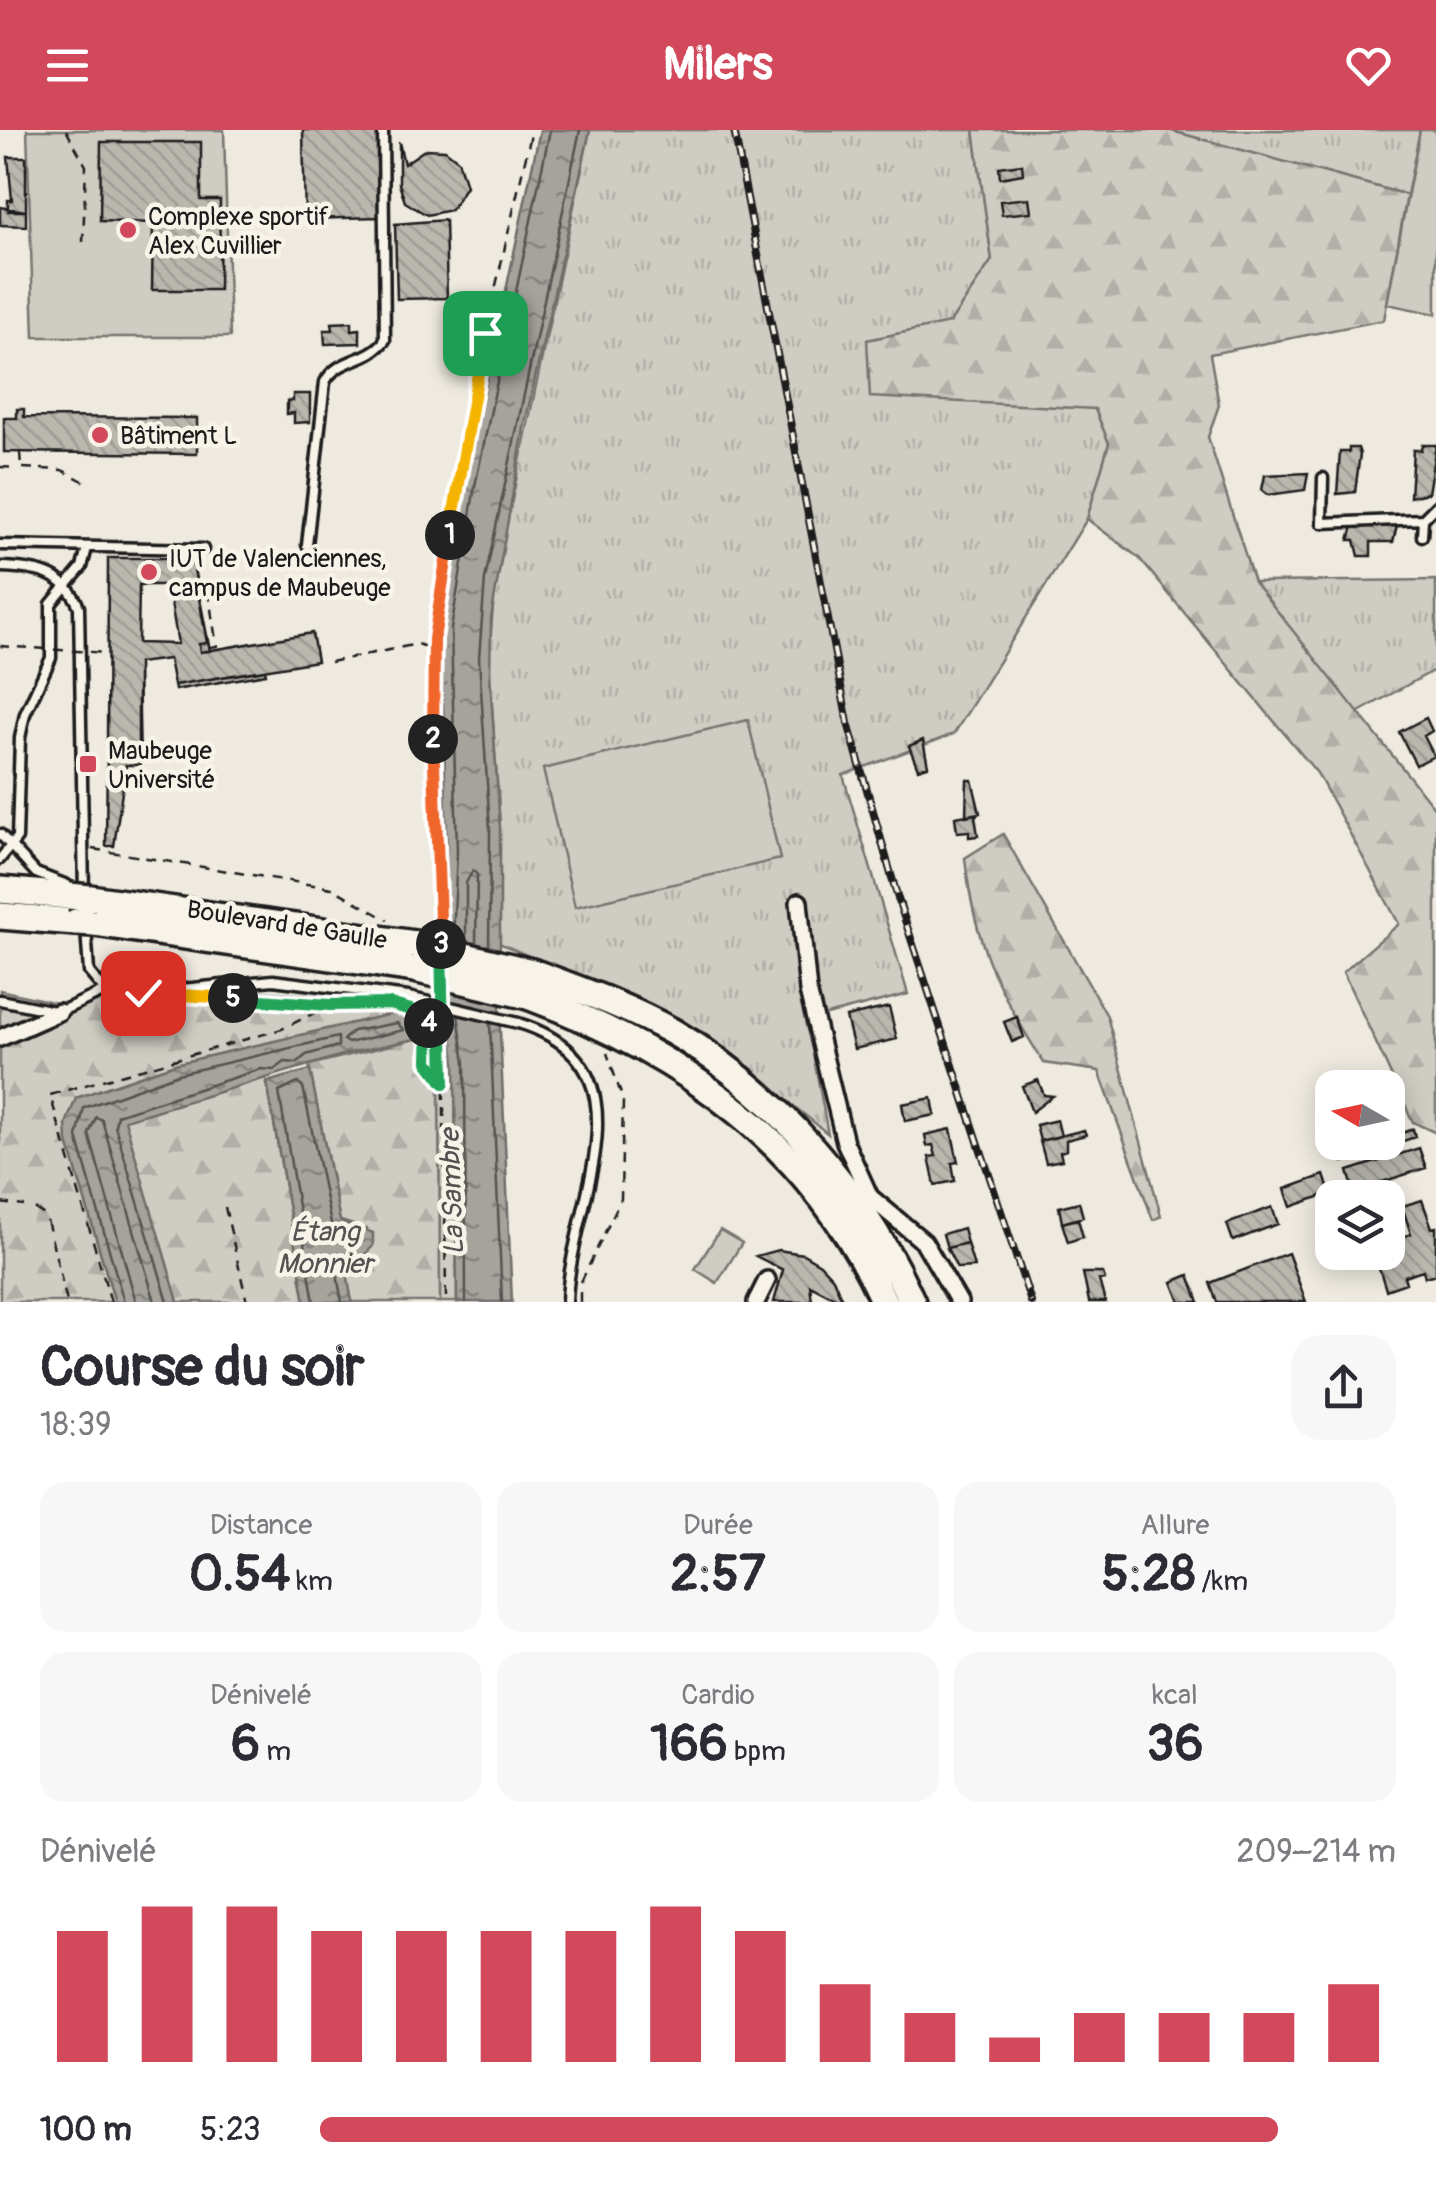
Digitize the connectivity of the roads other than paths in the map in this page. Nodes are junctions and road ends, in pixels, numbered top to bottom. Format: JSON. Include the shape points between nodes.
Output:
{"nodes":[{"id":1,"x":383,"y":130,"type":"edge"},
{"id":2,"x":1323,"y":478,"type":"dead end"},
{"id":3,"x":1436,"y":506,"type":"edge"},
{"id":4,"x":1423,"y":518,"type":"junction"},
{"id":5,"x":1422,"y":536,"type":"dead end"},
{"id":6,"x":0,"y":544,"type":"edge"},
{"id":7,"x":307,"y":546,"type":"dead end"},
{"id":8,"x":87,"y":548,"type":"junction"},
{"id":9,"x":203,"y":549,"type":"dead end"},
{"id":10,"x":0,"y":567,"type":"edge"},
{"id":11,"x":67,"y":584,"type":"junction"},
{"id":12,"x":0,"y":834,"type":"edge"},
{"id":13,"x":14,"y":846,"type":"junction"},
{"id":14,"x":0,"y":858,"type":"edge"},
{"id":15,"x":0,"y":890,"type":"edge"},
{"id":16,"x":82,"y":902,"type":"junction"},
{"id":17,"x":800,"y":902,"type":"dead end"},
{"id":18,"x":0,"y":916,"type":"edge"},
{"id":19,"x":424,"y":952,"type":"junction"},
{"id":20,"x":530,"y":984,"type":"junction"},
{"id":21,"x":105,"y":992,"type":"junction"},
{"id":22,"x":0,"y":1000,"type":"edge"},
{"id":23,"x":59,"y":1012,"type":"junction"},
{"id":24,"x":0,"y":1038,"type":"edge"},
{"id":25,"x":766,"y":1280,"type":"dead end"},
{"id":26,"x":567,"y":1302,"type":"edge"},
{"id":27,"x":756,"y":1302,"type":"edge"},
{"id":28,"x":884,"y":1302,"type":"edge"},
{"id":29,"x":912,"y":1302,"type":"edge"},
{"id":30,"x":959,"y":1302,"type":"edge"}],
"edges":[{"from":1,"to":7,"type":"lane","via":[[385,340],[370,356],[337,368],[326,382]]},
{"from":2,"to":4,"type":"lane","via":[[1322,523]]},
{"from":3,"to":4,"type":"lane"},
{"from":4,"to":5,"type":"lane"},
{"from":6,"to":8,"type":"lane"},
{"from":8,"to":9,"type":"lane"},
{"from":8,"to":11,"type":"lane"},
{"from":10,"to":11,"type":"lane","via":[[42,572]]},
{"from":11,"to":13,"type":"lane","via":[[51,604],[47,675],[24,714]]},
{"from":11,"to":21,"type":"lane","via":[[79,607],[87,960]]},
{"from":12,"to":13,"type":"lane"},
{"from":13,"to":14,"type":"lane"},
{"from":13,"to":16,"type":"lane","via":[[36,873]]},
{"from":15,"to":16,"type":"main road","name":"Boulevard de Gaulle"},
{"from":16,"to":18,"type":"main road","name":"Boulevard de Gaulle"},
{"from":16,"to":19,"type":"main road","name":"Boulevard de Gaulle"},
{"from":16,"to":19,"type":"main road","name":"Boulevard de Gaulle","via":[[128,902]]},
{"from":17,"to":30,"type":"street","via":[[808,991],[845,1142],[870,1197],[924,1242]]},
{"from":19,"to":20,"type":"main road","name":"Boulevard de Gaulle","bridge":true},
{"from":20,"to":28,"type":"main road","name":"Boulevard de Gaulle","via":[[723,1097],[816,1192]]},
{"from":20,"to":29,"type":"main road","name":"Boulevard de Gaulle","via":[[671,1031],[748,1085],[857,1205]]},
{"from":21,"to":23,"type":"lane"},
{"from":21,"to":26,"type":"lane","bridge":true,"via":[[273,980],[408,997],[562,1040],[594,1090],[595,1154]]},
{"from":22,"to":23,"type":"lane"},
{"from":23,"to":24,"type":"street"},
{"from":25,"to":27,"type":"street"}]}
